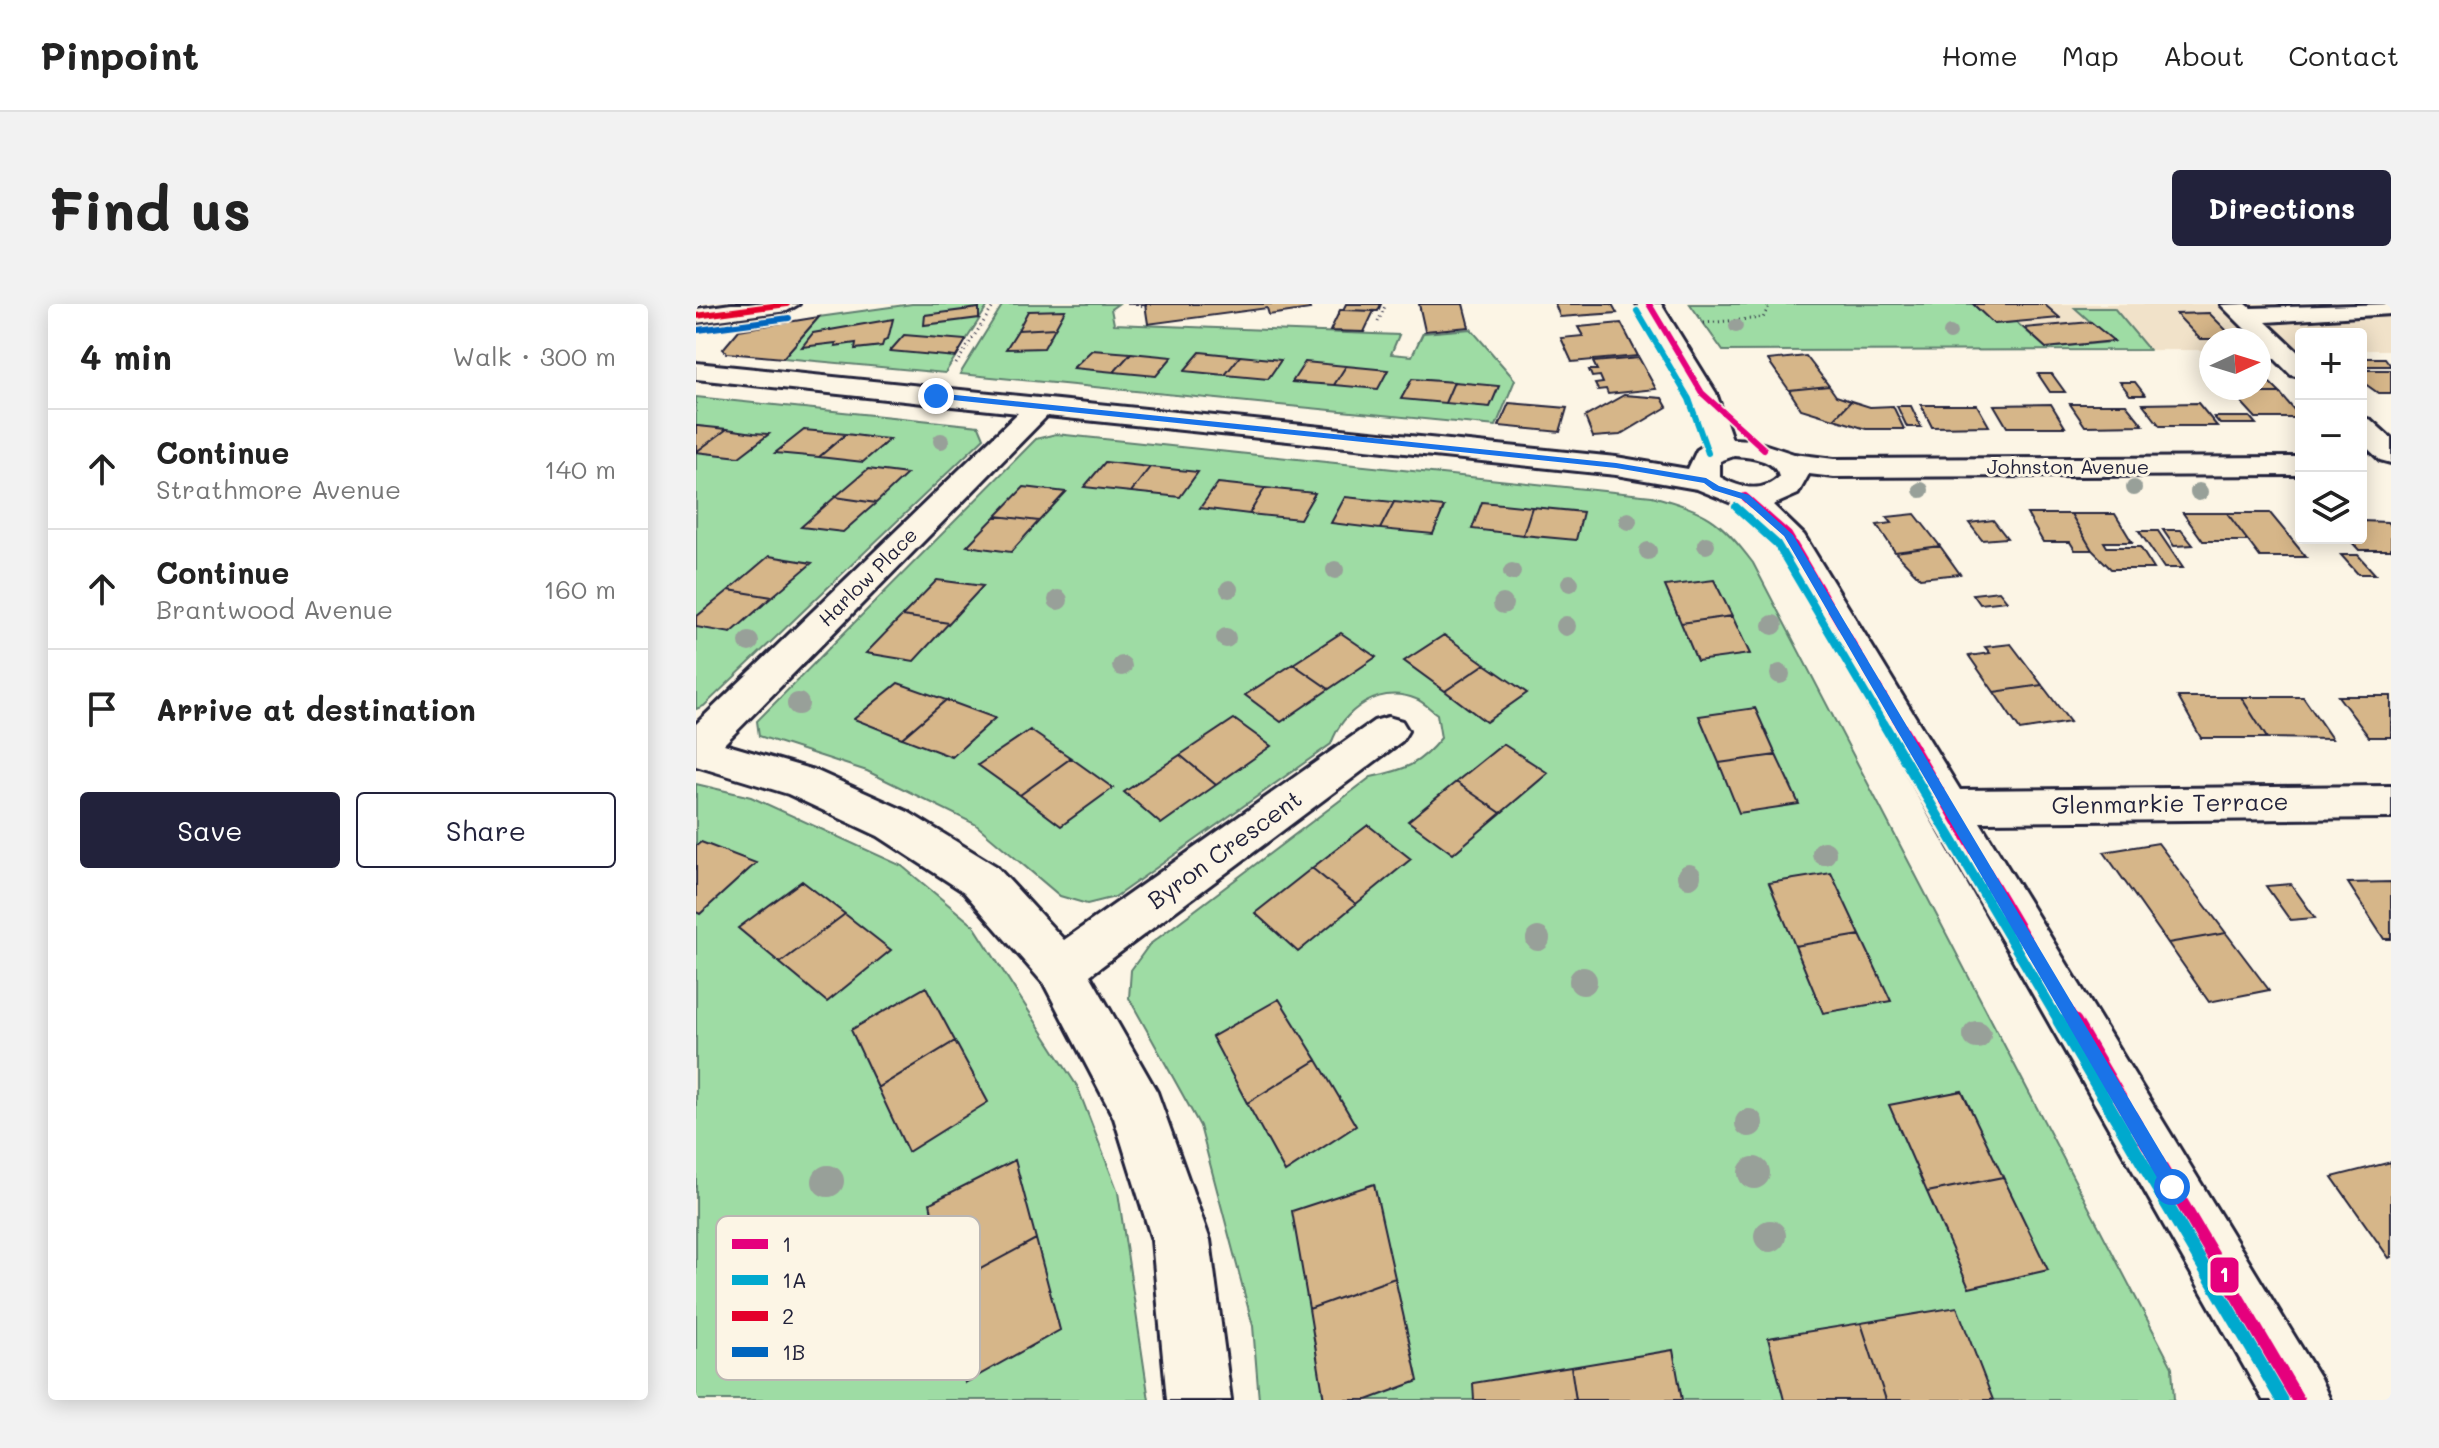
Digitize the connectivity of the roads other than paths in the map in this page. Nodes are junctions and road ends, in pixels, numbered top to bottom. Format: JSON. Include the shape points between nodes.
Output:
{"nodes":[{"id":1,"x":787,"y":304,"type":"edge"},
{"id":2,"x":1649,"y":304,"type":"edge"},
{"id":3,"x":2391,"y":307,"type":"edge"},
{"id":4,"x":2239,"y":310,"type":"edge"},
{"id":5,"x":696,"y":316,"type":"edge"},
{"id":6,"x":2295,"y":363,"type":"edge"},
{"id":7,"x":696,"y":371,"type":"edge"},
{"id":8,"x":1702,"y":393,"type":"junction"},
{"id":9,"x":1040,"y":407,"type":"junction"},
{"id":10,"x":2367,"y":432,"type":"edge"},
{"id":11,"x":2391,"y":454,"type":"edge"},
{"id":12,"x":1713,"y":461,"type":"junction"},
{"id":13,"x":2295,"y":466,"type":"edge"},
{"id":14,"x":2367,"y":466,"type":"edge"},
{"id":15,"x":2391,"y":466,"type":"edge"},
{"id":16,"x":1783,"y":483,"type":"junction"},
{"id":17,"x":1745,"y":497,"type":"junction"},
{"id":18,"x":1388,"y":731,"type":"dead end"},
{"id":19,"x":696,"y":749,"type":"edge"},
{"id":20,"x":2391,"y":802,"type":"edge"},
{"id":21,"x":1948,"y":806,"type":"junction"},
{"id":22,"x":1061,"y":969,"type":"junction"},
{"id":23,"x":1199,"y":1400,"type":"edge"},
{"id":24,"x":2298,"y":1400,"type":"edge"}],
"edges":[{"from":1,"to":5,"type":"street"},
{"from":2,"to":8,"type":"street"},
{"from":3,"to":4,"type":"street"},
{"from":4,"to":6,"type":"street"},
{"from":7,"to":9,"type":"street"},
{"from":8,"to":12,"type":"street"},
{"from":8,"to":16,"type":"street"},
{"from":9,"to":12,"type":"street","via":[[1616,466]]},
{"from":9,"to":19,"type":"street","name":"Harlow Place"},
{"from":10,"to":11,"type":"street"},
{"from":12,"to":16,"type":"street"},
{"from":12,"to":17,"type":"street","via":[[1716,488]]},
{"from":13,"to":16,"type":"street","name":"Johnston Avenue","via":[[1834,468]]},
{"from":14,"to":15,"type":"street"},
{"from":16,"to":17,"type":"street"},
{"from":16,"to":17,"type":"street"},
{"from":16,"to":21,"type":"street"},
{"from":18,"to":22,"type":"street","name":"Byron Crescent"},
{"from":19,"to":22,"type":"street","via":[[802,782],[893,824],[980,879]]},
{"from":20,"to":21,"type":"street","name":"Glenmarkie Terrace"},
{"from":21,"to":24,"type":"street"},
{"from":22,"to":23,"type":"street","via":[[1138,1110],[1181,1240]]}]}
